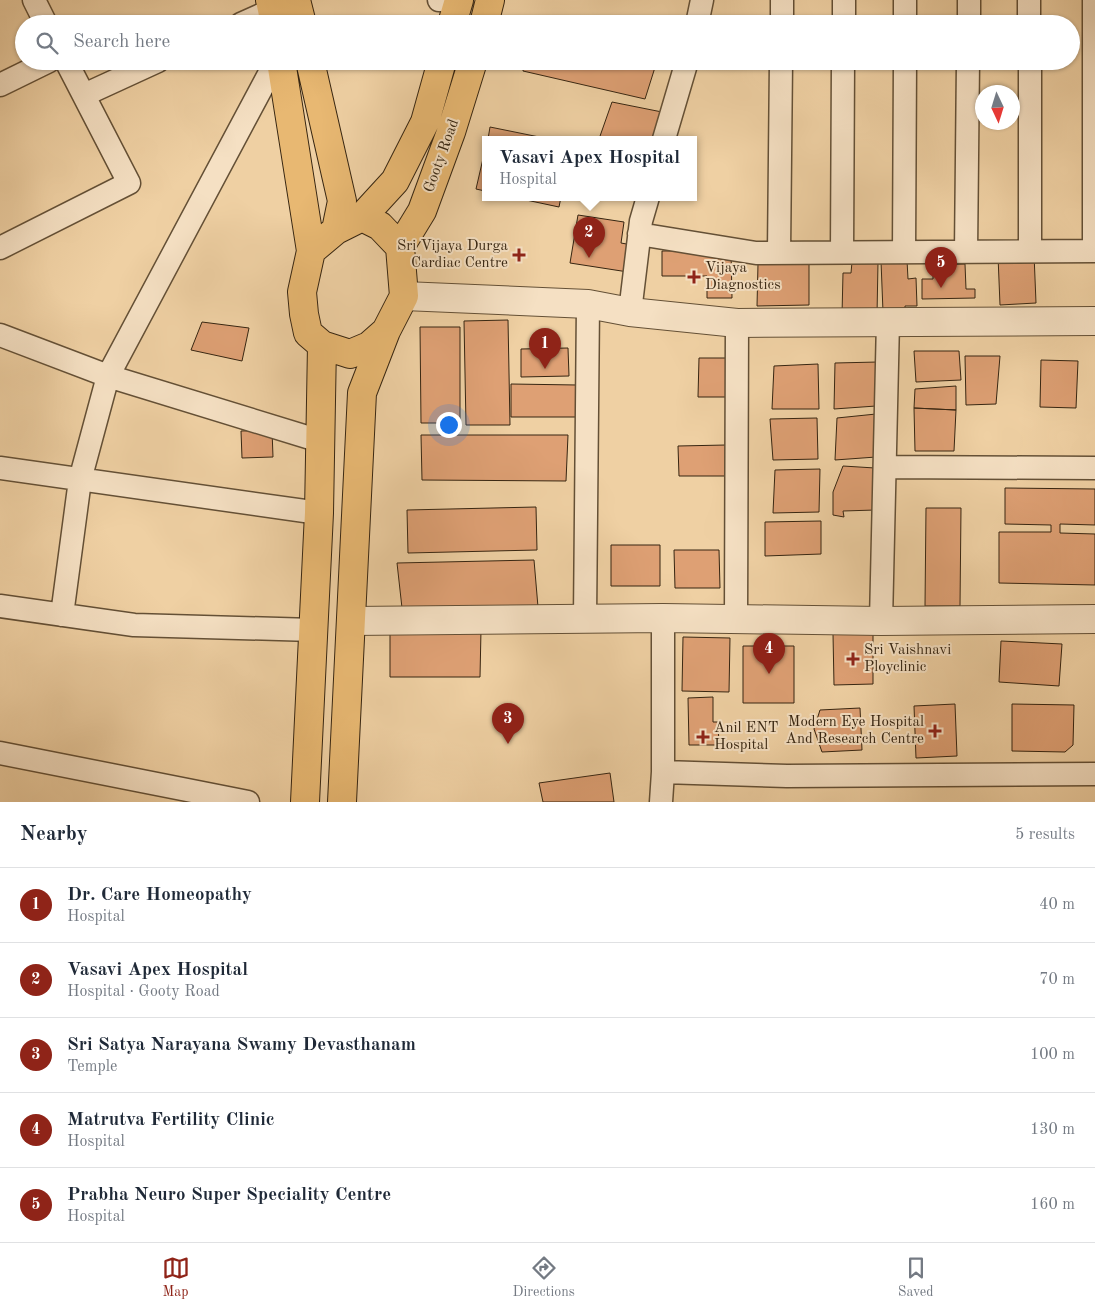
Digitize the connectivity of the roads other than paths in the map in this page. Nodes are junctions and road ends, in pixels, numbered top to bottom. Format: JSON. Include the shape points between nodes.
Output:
{"nodes":[{"id":1,"x":34,"y":0,"type":"edge"},
{"id":2,"x":439,"y":0,"type":"edge"},
{"id":3,"x":459,"y":0,"type":"edge"},
{"id":4,"x":490,"y":0,"type":"edge"},
{"id":5,"x":702,"y":0,"type":"edge"},
{"id":6,"x":782,"y":0,"type":"edge"},
{"id":7,"x":844,"y":0,"type":"edge"},
{"id":8,"x":905,"y":0,"type":"edge"},
{"id":9,"x":969,"y":0,"type":"edge"},
{"id":10,"x":1029,"y":0,"type":"edge"},
{"id":11,"x":1094,"y":0,"type":"edge"},
{"id":12,"x":278,"y":8,"type":"edge"},
{"id":13,"x":42,"y":15,"type":"edge"},
{"id":14,"x":262,"y":15,"type":"edge"},
{"id":15,"x":288,"y":15,"type":"edge"},
{"id":16,"x":455,"y":15,"type":"edge"},
{"id":17,"x":486,"y":15,"type":"edge"},
{"id":18,"x":699,"y":15,"type":"edge"},
{"id":19,"x":782,"y":15,"type":"edge"},
{"id":20,"x":844,"y":15,"type":"edge"},
{"id":21,"x":905,"y":15,"type":"edge"},
{"id":22,"x":969,"y":15,"type":"edge"},
{"id":23,"x":1029,"y":15,"type":"edge"},
{"id":24,"x":31,"y":70,"type":"edge"},
{"id":25,"x":71,"y":70,"type":"edge"},
{"id":26,"x":138,"y":70,"type":"edge"},
{"id":27,"x":271,"y":70,"type":"edge"},
{"id":28,"x":282,"y":70,"type":"edge"},
{"id":29,"x":312,"y":70,"type":"edge"},
{"id":30,"x":439,"y":70,"type":"edge"},
{"id":31,"x":470,"y":70,"type":"edge"},
{"id":32,"x":684,"y":70,"type":"edge"},
{"id":33,"x":781,"y":70,"type":"edge"},
{"id":34,"x":843,"y":70,"type":"edge"},
{"id":35,"x":905,"y":70,"type":"edge"},
{"id":36,"x":968,"y":70,"type":"edge"},
{"id":37,"x":1030,"y":70,"type":"edge"},
{"id":38,"x":0,"y":85,"type":"edge"},
{"id":39,"x":84,"y":95,"type":"junction"},
{"id":40,"x":665,"y":136,"type":"edge"},
{"id":41,"x":647,"y":201,"type":"edge"},
{"id":42,"x":362,"y":217,"type":"junction"},
{"id":43,"x":336,"y":230,"type":"junction"},
{"id":44,"x":639,"y":234,"type":"junction"},
{"id":45,"x":400,"y":247,"type":"junction"},
{"id":46,"x":0,"y":248,"type":"edge"},
{"id":47,"x":311,"y":251,"type":"junction"},
{"id":48,"x":1030,"y":251,"type":"junction"},
{"id":49,"x":1095,"y":251,"type":"edge"},
{"id":50,"x":779,"y":252,"type":"junction"},
{"id":51,"x":842,"y":252,"type":"junction"},
{"id":52,"x":904,"y":252,"type":"junction"},
{"id":53,"x":966,"y":252,"type":"junction"},
{"id":54,"x":404,"y":296,"type":"junction"},
{"id":55,"x":588,"y":304,"type":"junction"},
{"id":56,"x":630,"y":312,"type":"junction"},
{"id":57,"x":1095,"y":320,"type":"edge"},
{"id":58,"x":888,"y":321,"type":"junction"},
{"id":59,"x":737,"y":323,"type":"junction"},
{"id":60,"x":386,"y":331,"type":"junction"},
{"id":61,"x":0,"y":335,"type":"edge"},
{"id":62,"x":322,"y":345,"type":"junction"},
{"id":63,"x":108,"y":376,"type":"junction"},
{"id":64,"x":320,"y":441,"type":"junction"},
{"id":65,"x":885,"y":467,"type":"junction"},
{"id":66,"x":0,"y":468,"type":"edge"},
{"id":67,"x":1095,"y":468,"type":"edge"},
{"id":68,"x":80,"y":480,"type":"junction"},
{"id":69,"x":319,"y":513,"type":"junction"},
{"id":70,"x":0,"y":606,"type":"edge"},
{"id":71,"x":62,"y":615,"type":"junction"},
{"id":72,"x":584,"y":618,"type":"junction"},
{"id":73,"x":663,"y":618,"type":"junction"},
{"id":74,"x":736,"y":619,"type":"junction"},
{"id":75,"x":1095,"y":619,"type":"edge"},
{"id":76,"x":351,"y":621,"type":"junction"},
{"id":77,"x":881,"y":621,"type":"junction"},
{"id":78,"x":313,"y":630,"type":"junction"},
{"id":79,"x":0,"y":754,"type":"edge"},
{"id":80,"x":663,"y":772,"type":"junction"},
{"id":81,"x":1095,"y":774,"type":"edge"},
{"id":82,"x":248,"y":802,"type":"edge"},
{"id":83,"x":305,"y":802,"type":"edge"},
{"id":84,"x":342,"y":802,"type":"edge"},
{"id":85,"x":661,"y":802,"type":"edge"}],
"edges":[{"from":1,"to":13,"type":"street"},
{"from":2,"to":3,"type":"street"},
{"from":3,"to":16,"type":"main road"},
{"from":4,"to":17,"type":"main road"},
{"from":5,"to":18,"type":"street"},
{"from":6,"to":19,"type":"street"},
{"from":7,"to":20,"type":"street"},
{"from":8,"to":21,"type":"street"},
{"from":9,"to":22,"type":"street"},
{"from":10,"to":23,"type":"street"},
{"from":11,"to":49,"type":"street"},
{"from":12,"to":14,"type":"street"},
{"from":12,"to":15,"type":"main road"},
{"from":24,"to":38,"type":"street"},
{"from":25,"to":39,"type":"street"},
{"from":26,"to":39,"type":"street"},
{"from":27,"to":63,"type":"street"},
{"from":28,"to":47,"type":"main road"},
{"from":29,"to":43,"type":"main road","via":[[342,201]]},
{"from":30,"to":42,"type":"main road","name":"Gooty Road","via":[[425,122],[395,181]]},
{"from":31,"to":45,"type":"main road","name":"Gooty Road","via":[[422,211]]},
{"from":32,"to":40,"type":"street"},
{"from":33,"to":50,"type":"street"},
{"from":34,"to":51,"type":"street"},
{"from":35,"to":52,"type":"street"},
{"from":36,"to":53,"type":"street"},
{"from":37,"to":48,"type":"street"},
{"from":39,"to":46,"type":"street","via":[[129,183]]},
{"from":41,"to":44,"type":"street"},
{"from":42,"to":43,"type":"main road"},
{"from":42,"to":45,"type":"main road","via":[[380,226]]},
{"from":43,"to":47,"type":"main road"},
{"from":44,"to":50,"type":"street","via":[[756,253]]},
{"from":44,"to":56,"type":"street"},
{"from":45,"to":54,"type":"main road"},
{"from":47,"to":62,"type":"main road","via":[[302,292],[304,314],[308,333]]},
{"from":48,"to":49,"type":"street"},
{"from":48,"to":53,"type":"street"},
{"from":50,"to":51,"type":"street"},
{"from":51,"to":52,"type":"street"},
{"from":52,"to":53,"type":"street"},
{"from":54,"to":55,"type":"street"},
{"from":54,"to":60,"type":"main road"},
{"from":55,"to":56,"type":"street"},
{"from":55,"to":72,"type":"street"},
{"from":56,"to":59,"type":"street"},
{"from":57,"to":58,"type":"street"},
{"from":58,"to":59,"type":"street"},
{"from":58,"to":65,"type":"street"},
{"from":59,"to":74,"type":"street"},
{"from":60,"to":62,"type":"main road","via":[[369,346],[350,354]]},
{"from":60,"to":76,"type":"main road","via":[[362,393]]},
{"from":61,"to":63,"type":"street"},
{"from":62,"to":64,"type":"main road"},
{"from":63,"to":64,"type":"street"},
{"from":63,"to":68,"type":"street"},
{"from":64,"to":69,"type":"main road"},
{"from":65,"to":67,"type":"street"},
{"from":65,"to":77,"type":"street"},
{"from":66,"to":68,"type":"street"},
{"from":68,"to":69,"type":"street"},
{"from":68,"to":71,"type":"street"},
{"from":69,"to":78,"type":"main road"},
{"from":70,"to":71,"type":"street"},
{"from":71,"to":78,"type":"street","via":[[134,625]]},
{"from":72,"to":73,"type":"street"},
{"from":72,"to":76,"type":"street"},
{"from":73,"to":74,"type":"street"},
{"from":73,"to":80,"type":"street"},
{"from":74,"to":77,"type":"street"},
{"from":75,"to":77,"type":"street"},
{"from":76,"to":84,"type":"main road"},
{"from":78,"to":83,"type":"main road"},
{"from":79,"to":82,"type":"street"},
{"from":80,"to":81,"type":"street","via":[[787,776]]},
{"from":80,"to":85,"type":"street"}]}
